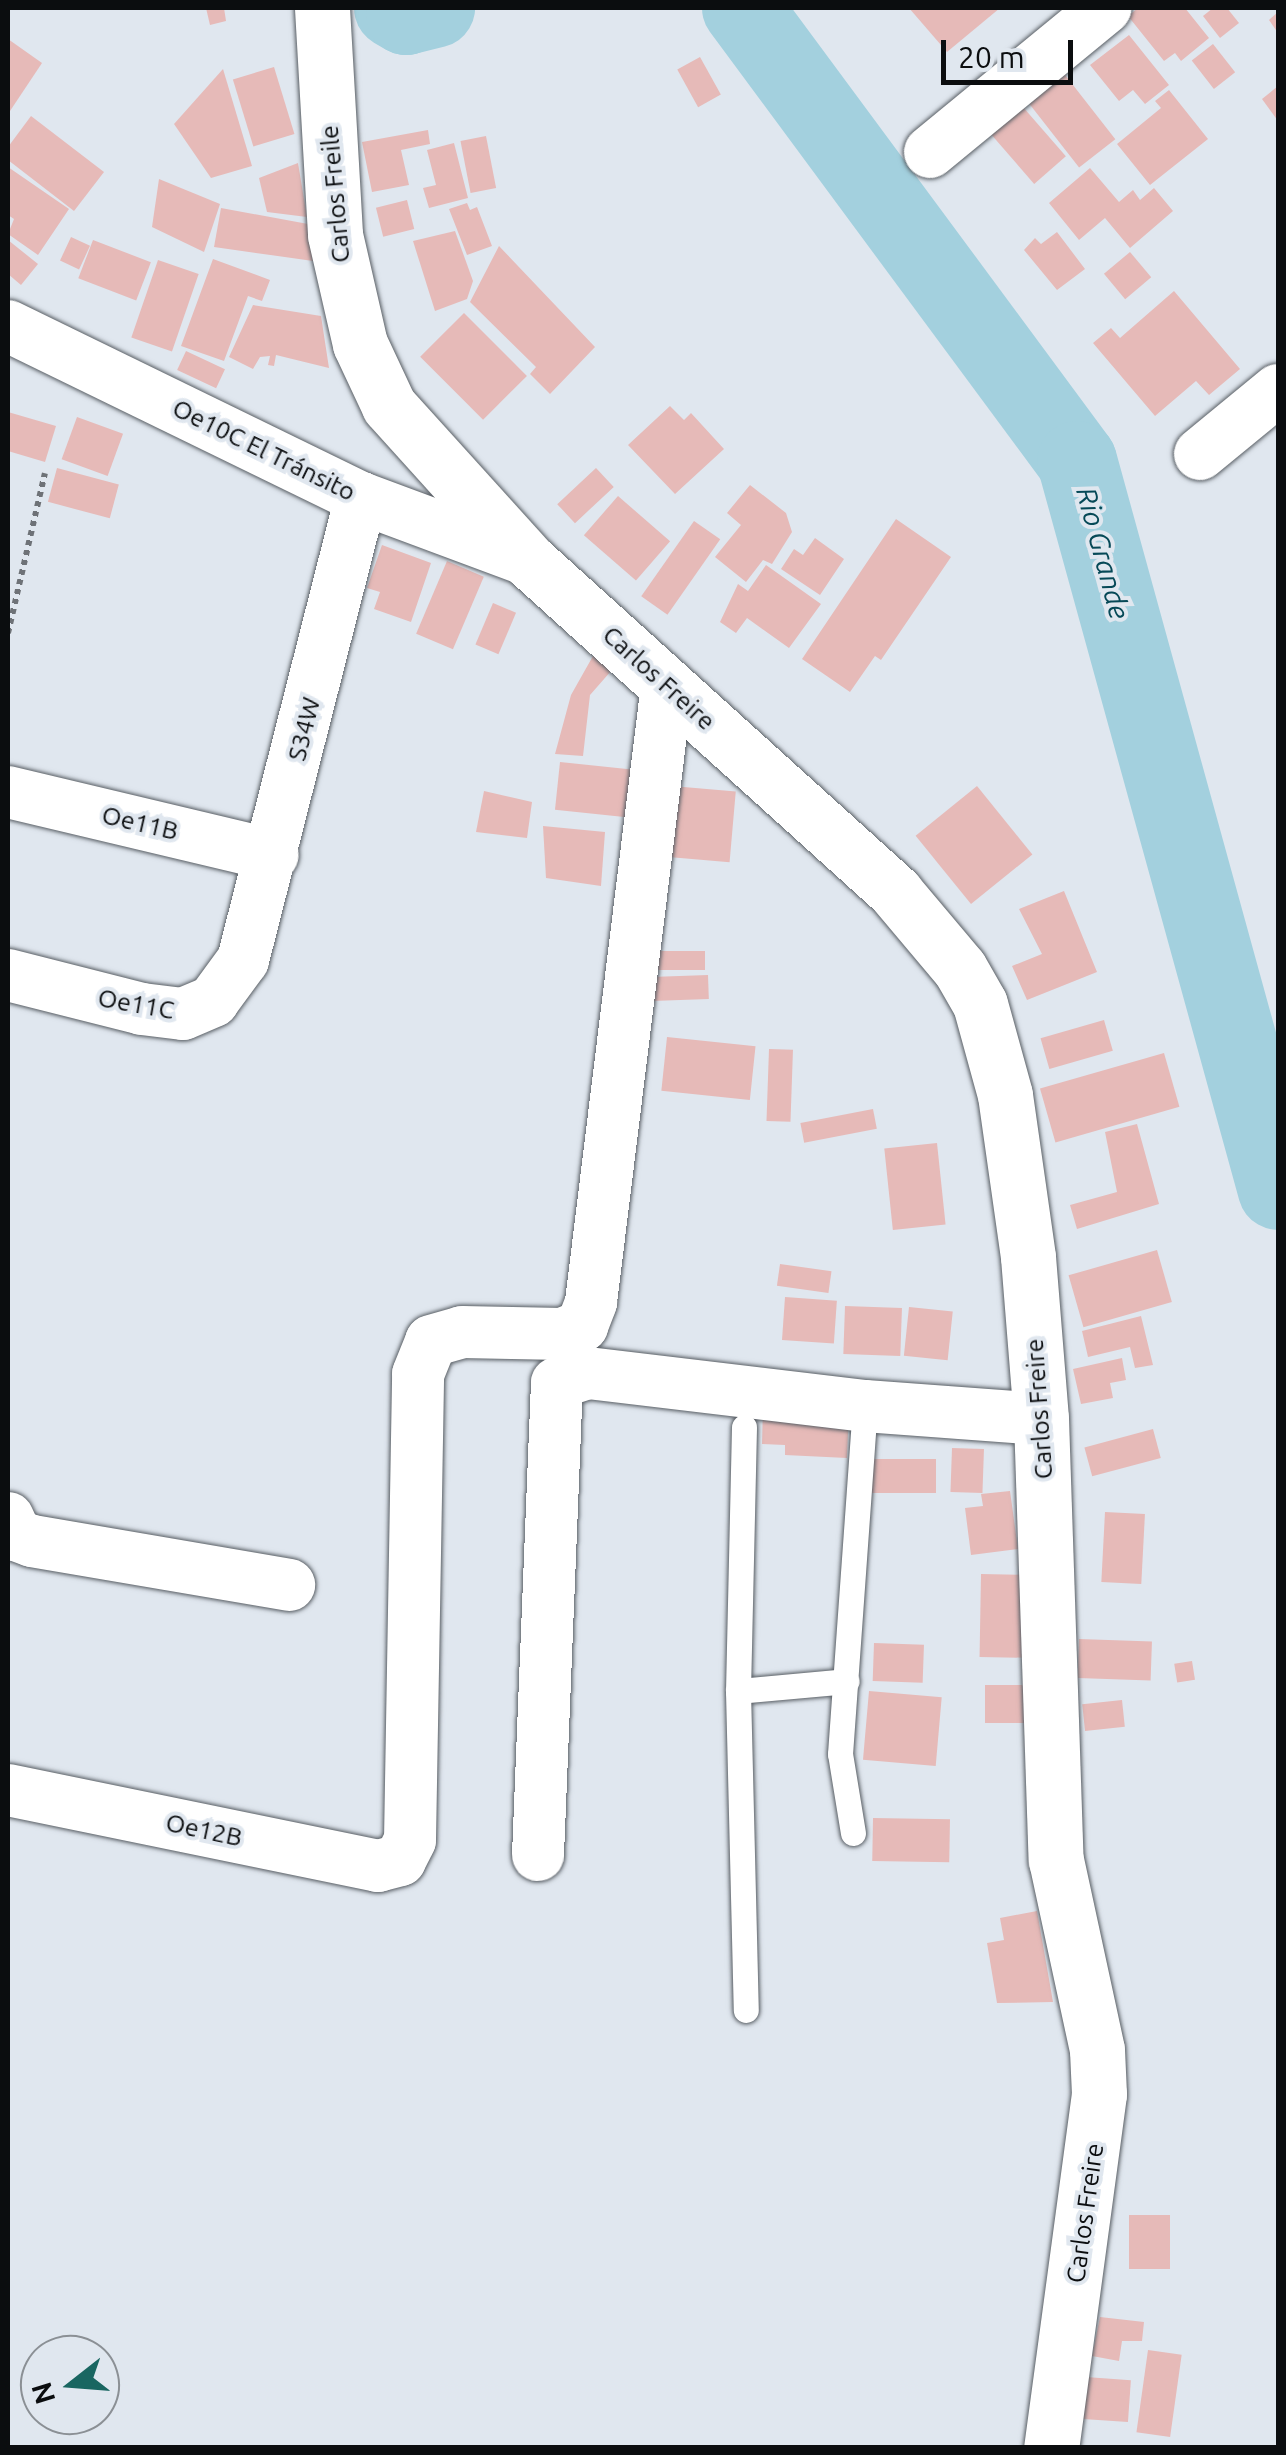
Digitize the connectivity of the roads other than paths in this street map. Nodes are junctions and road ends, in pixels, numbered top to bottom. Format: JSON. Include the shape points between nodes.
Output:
{"nodes":[{"id":1,"x":322,"y":8,"type":"edge"},
{"id":2,"x":1105,"y":8,"type":"edge"},
{"id":3,"x":930,"y":152,"type":"dead end"},
{"id":4,"x":8,"y":326,"type":"edge"},
{"id":5,"x":1278,"y":390,"type":"edge"},
{"id":6,"x":1200,"y":454,"type":"dead end"},
{"id":7,"x":362,"y":498,"type":"junction"},
{"id":8,"x":528,"y":560,"type":"junction"},
{"id":9,"x":667,"y":684,"type":"junction"},
{"id":10,"x":8,"y":792,"type":"edge"},
{"id":11,"x":272,"y":854,"type":"junction"},
{"id":12,"x":243,"y":960,"type":"joint"},
{"id":13,"x":8,"y":975,"type":"edge"},
{"id":14,"x":866,"y":1406,"type":"junction"},
{"id":15,"x":1041,"y":1419,"type":"junction"},
{"id":16,"x":744,"y":1427,"type":"dead end"},
{"id":17,"x":8,"y":1518,"type":"edge"},
{"id":18,"x":289,"y":1586,"type":"dead end"},
{"id":19,"x":846,"y":1680,"type":"junction"},
{"id":20,"x":738,"y":1691,"type":"junction"},
{"id":21,"x":8,"y":1790,"type":"edge"},
{"id":22,"x":852,"y":1833,"type":"dead end"},
{"id":23,"x":538,"y":1854,"type":"dead end"},
{"id":24,"x":746,"y":2010,"type":"dead end"},
{"id":25,"x":1051,"y":2448,"type":"edge"}],
"edges":[{"from":1,"to":8,"type":"street","name":"Carlos Freile","via":[[336,234],[360,344],[389,406],[423,450]]},
{"from":2,"to":3,"type":"street"},
{"from":4,"to":7,"type":"street","name":"Oe10C El Tránsito"},
{"from":5,"to":6,"type":"street"},
{"from":7,"to":8,"type":"street","name":"Oe10C El Tránsito"},
{"from":7,"to":11,"type":"street","name":"S34W"},
{"from":8,"to":9,"type":"street","name":"Carlos Freire"},
{"from":9,"to":15,"type":"street","name":"Carlos Freire","via":[[896,893],[972,987],[1005,1096]]},
{"from":9,"to":21,"type":"street","name":"Oe12B","via":[[591,1302],[582,1326],[562,1334],[462,1332],[431,1341],[418,1374],[410,1840],[400,1860],[378,1866]]},
{"from":10,"to":11,"type":"street","name":"Oe11B"},
{"from":11,"to":12,"type":"street","name":"S34W"},
{"from":12,"to":13,"type":"street","name":"Oe11C","via":[[213,1001],[183,1014]]},
{"from":14,"to":15,"type":"street"},
{"from":14,"to":19,"type":"lane"},
{"from":14,"to":23,"type":"street","via":[[588,1373],[557,1383]]},
{"from":15,"to":25,"type":"street","name":"Carlos Freire","via":[[1056,1860],[1097,2050],[1099,2094]]},
{"from":16,"to":20,"type":"lane"},
{"from":17,"to":18,"type":"street","via":[[16,1535],[32,1541]]},
{"from":19,"to":20,"type":"lane"},
{"from":19,"to":22,"type":"lane","via":[[840,1754]]},
{"from":20,"to":24,"type":"lane"}]}
